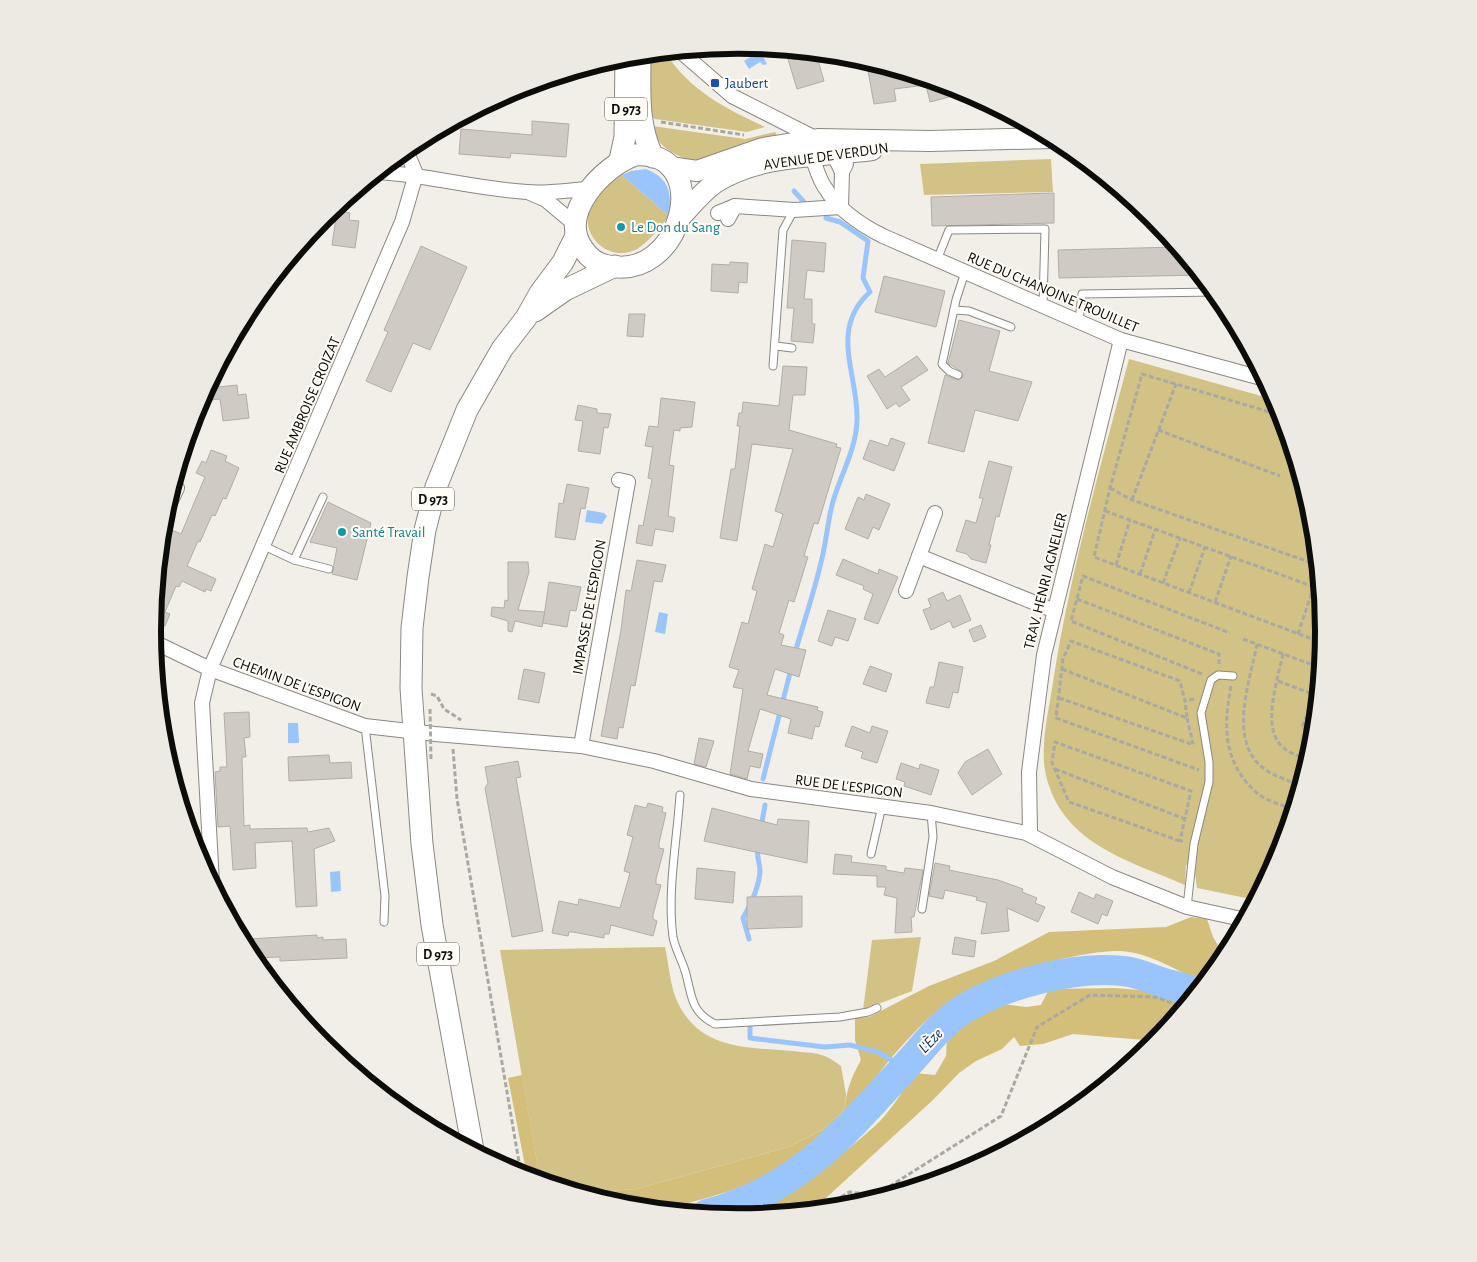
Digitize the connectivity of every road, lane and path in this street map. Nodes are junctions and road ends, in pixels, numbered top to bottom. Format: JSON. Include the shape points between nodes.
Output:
{"nodes":[{"id":1,"x":686,"y":57,"type":"edge"},
{"id":2,"x":640,"y":63,"type":"edge"},
{"id":3,"x":626,"y":65,"type":"edge"},
{"id":4,"x":641,"y":119,"type":"junction"},
{"id":5,"x":748,"y":136,"type":"dead end"},
{"id":6,"x":1039,"y":138,"type":"edge"},
{"id":7,"x":930,"y":141,"type":"junction"},
{"id":8,"x":815,"y":148,"type":"junction"},
{"id":9,"x":738,"y":156,"type":"junction"},
{"id":10,"x":409,"y":157,"type":"edge"},
{"id":11,"x":620,"y":160,"type":"junction"},
{"id":12,"x":843,"y":160,"type":"junction"},
{"id":13,"x":662,"y":162,"type":"junction"},
{"id":14,"x":388,"y":173,"type":"edge"},
{"id":15,"x":416,"y":174,"type":"junction"},
{"id":16,"x":589,"y":189,"type":"junction"},
{"id":17,"x":529,"y":192,"type":"junction"},
{"id":18,"x":840,"y":207,"type":"junction"},
{"id":19,"x":794,"y":210,"type":"junction"},
{"id":20,"x":727,"y":212,"type":"dead end"},
{"id":21,"x":680,"y":218,"type":"junction"},
{"id":22,"x":576,"y":230,"type":"junction"},
{"id":23,"x":937,"y":260,"type":"junction"},
{"id":24,"x":615,"y":266,"type":"junction"},
{"id":25,"x":965,"y":272,"type":"junction"},
{"id":26,"x":1205,"y":292,"type":"edge"},
{"id":27,"x":1043,"y":306,"type":"junction"},
{"id":28,"x":954,"y":310,"type":"junction"},
{"id":29,"x":526,"y":318,"type":"junction"},
{"id":30,"x":1078,"y":321,"type":"junction"},
{"id":31,"x":1011,"y":327,"type":"dead end"},
{"id":32,"x":1121,"y":340,"type":"junction"},
{"id":33,"x":776,"y":346,"type":"junction"},
{"id":34,"x":792,"y":348,"type":"dead end"},
{"id":35,"x":773,"y":366,"type":"dead end"},
{"id":36,"x":958,"y":375,"type":"dead end"},
{"id":37,"x":1256,"y":377,"type":"edge"},
{"id":38,"x":1176,"y":384,"type":"junction"},
{"id":39,"x":1273,"y":413,"type":"edge"},
{"id":40,"x":1158,"y":430,"type":"junction"},
{"id":41,"x":1280,"y":476,"type":"dead end"},
{"id":42,"x":619,"y":480,"type":"dead end"},
{"id":43,"x":1110,"y":488,"type":"junction"},
{"id":44,"x":323,"y":497,"type":"dead end"},
{"id":45,"x":1132,"y":500,"type":"junction"},
{"id":46,"x":1105,"y":511,"type":"junction"},
{"id":47,"x":935,"y":513,"type":"dead end"},
{"id":48,"x":1130,"y":520,"type":"junction"},
{"id":49,"x":1156,"y":529,"type":"junction"},
{"id":50,"x":1180,"y":538,"type":"junction"},
{"id":51,"x":264,"y":546,"type":"junction"},
{"id":52,"x":1205,"y":547,"type":"junction"},
{"id":53,"x":919,"y":556,"type":"junction"},
{"id":54,"x":1231,"y":556,"type":"junction"},
{"id":55,"x":294,"y":560,"type":"junction"},
{"id":56,"x":1312,"y":562,"type":"edge"},
{"id":57,"x":1116,"y":564,"type":"junction"},
{"id":58,"x":330,"y":569,"type":"dead end"},
{"id":59,"x":1140,"y":574,"type":"junction"},
{"id":60,"x":1163,"y":583,"type":"junction"},
{"id":61,"x":1314,"y":586,"type":"joint"},
{"id":62,"x":906,"y":591,"type":"dead end"},
{"id":63,"x":1189,"y":593,"type":"junction"},
{"id":64,"x":1077,"y":599,"type":"junction"},
{"id":65,"x":1215,"y":602,"type":"junction"},
{"id":66,"x":1055,"y":611,"type":"junction"},
{"id":67,"x":1230,"y":633,"type":"dead end"},
{"id":68,"x":1298,"y":634,"type":"junction"},
{"id":69,"x":1243,"y":638,"type":"dead end"},
{"id":70,"x":1316,"y":640,"type":"edge"},
{"id":71,"x":1257,"y":644,"type":"junction"},
{"id":72,"x":161,"y":646,"type":"edge"},
{"id":73,"x":1283,"y":654,"type":"junction"},
{"id":74,"x":1315,"y":666,"type":"edge"},
{"id":75,"x":210,"y":669,"type":"junction"},
{"id":76,"x":1062,"y":669,"type":"junction"},
{"id":77,"x":1218,"y":675,"type":"junction"},
{"id":78,"x":1233,"y":676,"type":"joint"},
{"id":79,"x":1211,"y":680,"type":"junction"},
{"id":80,"x":1278,"y":681,"type":"junction"},
{"id":81,"x":431,"y":685,"type":"dead end"},
{"id":82,"x":430,"y":694,"type":"junction"},
{"id":83,"x":1312,"y":694,"type":"edge"},
{"id":84,"x":1204,"y":697,"type":"junction"},
{"id":85,"x":1058,"y":698,"type":"junction"},
{"id":86,"x":1186,"y":702,"type":"junction"},
{"id":87,"x":1187,"y":718,"type":"junction"},
{"id":88,"x":1309,"y":718,"type":"edge"},
{"id":89,"x":365,"y":726,"type":"junction"},
{"id":90,"x":1307,"y":731,"type":"edge"},
{"id":91,"x":435,"y":734,"type":"joint"},
{"id":92,"x":454,"y":736,"type":"junction"},
{"id":93,"x":475,"y":737,"type":"junction"},
{"id":94,"x":1192,"y":744,"type":"junction"},
{"id":95,"x":581,"y":746,"type":"junction"},
{"id":96,"x":1206,"y":749,"type":"junction"},
{"id":97,"x":1302,"y":757,"type":"edge"},
{"id":98,"x":431,"y":761,"type":"dead end"},
{"id":99,"x":1055,"y":769,"type":"junction"},
{"id":100,"x":1209,"y":774,"type":"junction"},
{"id":101,"x":1295,"y":783,"type":"edge"},
{"id":102,"x":680,"y":795,"type":"dead end"},
{"id":103,"x":882,"y":806,"type":"junction"},
{"id":104,"x":1288,"y":807,"type":"edge"},
{"id":105,"x":931,"y":813,"type":"junction"},
{"id":106,"x":1185,"y":819,"type":"junction"},
{"id":107,"x":1030,"y":834,"type":"junction"},
{"id":108,"x":1180,"y":840,"type":"junction"},
{"id":109,"x":1194,"y":844,"type":"junction"},
{"id":110,"x":871,"y":854,"type":"dead end"},
{"id":111,"x":211,"y":865,"type":"edge"},
{"id":112,"x":1187,"y":907,"type":"junction"},
{"id":113,"x":922,"y":909,"type":"dead end"},
{"id":114,"x":1239,"y":918,"type":"edge"},
{"id":115,"x":384,"y":922,"type":"dead end"},
{"id":116,"x":1178,"y":1005,"type":"edge"},
{"id":117,"x":877,"y":1008,"type":"dead end"},
{"id":118,"x":472,"y":1143,"type":"edge"},
{"id":119,"x":519,"y":1165,"type":"edge"},
{"id":120,"x":884,"y":1190,"type":"edge"},
{"id":121,"x":866,"y":1194,"type":"edge"},
{"id":122,"x":838,"y":1199,"type":"edge"}],
"edges":[{"from":1,"to":8,"type":"street","via":[[732,96]]},
{"from":2,"to":4,"type":"main road","number":"D 973"},
{"from":3,"to":11,"type":"main road","number":"D 973","via":[[625,137]]},
{"from":4,"to":5,"type":"path"},
{"from":4,"to":13,"type":"main road","number":"D 973","via":[[644,136]]},
{"from":6,"to":7,"type":"main road","name":"AVENUE DE VERDUN"},
{"from":7,"to":8,"type":"main road","name":"AVENUE DE VERDUN"},
{"from":7,"to":12,"type":"main road","name":"AVENUE DE VERDUN"},
{"from":8,"to":9,"type":"main road","name":"AVENUE DE VERDUN","via":[[782,144]]},
{"from":8,"to":12,"type":"main road","name":"AVENUE DE VERDUN"},
{"from":8,"to":18,"type":"street","name":"RUE DU CHANOINE TROUILLET","via":[[825,189]]},
{"from":8,"to":21,"type":"main road","name":"AVENUE DE VERDUN","via":[[732,175],[701,194]]},
{"from":9,"to":12,"type":"street","via":[[818,148]]},
{"from":9,"to":13,"type":"main road","name":"AVENUE DE VERDUN","via":[[697,171]]},
{"from":10,"to":15,"type":"street"},
{"from":11,"to":13,"type":"main road","via":[[635,155]]},
{"from":11,"to":16,"type":"main road"},
{"from":12,"to":18,"type":"street"},
{"from":13,"to":21,"type":"main road","via":[[679,183],[683,203]]},
{"from":14,"to":15,"type":"street"},
{"from":15,"to":17,"type":"street","via":[[479,187]]},
{"from":15,"to":51,"type":"street","name":"RUE AMBROISE CROIZAT","via":[[398,230]]},
{"from":16,"to":17,"type":"street"},
{"from":16,"to":22,"type":"main road","via":[[579,210]]},
{"from":17,"to":22,"type":"street","via":[[546,200]]},
{"from":18,"to":19,"type":"street"},
{"from":18,"to":23,"type":"street","name":"RUE DU CHANOINE TROUILLET","via":[[865,227]]},
{"from":19,"to":20,"type":"street"},
{"from":19,"to":33,"type":"lane","via":[[784,230]]},
{"from":21,"to":24,"type":"main road","via":[[671,238],[648,258],[637,265]]},
{"from":22,"to":24,"type":"main road","via":[[587,254],[597,262]]},
{"from":22,"to":29,"type":"main road","number":"D 973","via":[[563,262]]},
{"from":23,"to":25,"type":"street","name":"RUE DU CHANOINE TROUILLET"},
{"from":23,"to":27,"type":"lane","via":[[949,230],[1044,229]]},
{"from":24,"to":29,"type":"main road","number":"D 973","via":[[565,290]]},
{"from":25,"to":27,"type":"street","name":"RUE DU CHANOINE TROUILLET"},
{"from":25,"to":28,"type":"lane"},
{"from":26,"to":30,"type":"lane","via":[[1082,294]]},
{"from":27,"to":30,"type":"street","name":"RUE DU CHANOINE TROUILLET"},
{"from":28,"to":31,"type":"lane","via":[[970,310]]},
{"from":28,"to":36,"type":"lane","via":[[942,364]]},
{"from":29,"to":118,"type":"main road","number":"D 973","via":[[486,375],[436,487],[426,530],[412,628],[413,732],[422,844],[432,925]]},
{"from":30,"to":32,"type":"street","name":"RUE DU CHANOINE TROUILLET"},
{"from":32,"to":37,"type":"street","name":"RUE DU CHANOINE TROUILLET"},
{"from":32,"to":66,"type":"street","name":"TRAV. HENRI AGNELIER"},
{"from":33,"to":34,"type":"lane"},
{"from":33,"to":35,"type":"lane"},
{"from":38,"to":39,"type":"path"},
{"from":38,"to":40,"type":"path"},
{"from":38,"to":43,"type":"path","via":[[1142,374]]},
{"from":40,"to":41,"type":"path"},
{"from":40,"to":45,"type":"path"},
{"from":42,"to":95,"type":"street","name":"IMPASSE DE L'ESPIGON","via":[[628,482]]},
{"from":43,"to":45,"type":"path"},
{"from":43,"to":46,"type":"path"},
{"from":44,"to":55,"type":"lane"},
{"from":45,"to":56,"type":"path"},
{"from":46,"to":48,"type":"path"},
{"from":46,"to":57,"type":"path","via":[[1094,556]]},
{"from":47,"to":53,"type":"street"},
{"from":48,"to":49,"type":"path"},
{"from":48,"to":57,"type":"path"},
{"from":49,"to":50,"type":"path"},
{"from":49,"to":59,"type":"path"},
{"from":50,"to":52,"type":"path"},
{"from":50,"to":60,"type":"path"},
{"from":51,"to":55,"type":"lane"},
{"from":51,"to":75,"type":"street","name":"RUE AMBROISE CROIZAT"},
{"from":52,"to":54,"type":"path"},
{"from":52,"to":63,"type":"path"},
{"from":53,"to":62,"type":"street"},
{"from":53,"to":66,"type":"street"},
{"from":54,"to":61,"type":"path"},
{"from":54,"to":65,"type":"path"},
{"from":55,"to":58,"type":"lane"},
{"from":57,"to":59,"type":"path"},
{"from":59,"to":60,"type":"path"},
{"from":60,"to":63,"type":"path"},
{"from":61,"to":68,"type":"path"},
{"from":63,"to":65,"type":"path"},
{"from":64,"to":67,"type":"path","via":[[1083,576]]},
{"from":64,"to":77,"type":"path","via":[[1220,654]]},
{"from":64,"to":79,"type":"path","via":[[1071,621],[1201,673]]},
{"from":65,"to":68,"type":"path"},
{"from":66,"to":107,"type":"street","name":"TRAV. HENRI AGNELIER","via":[[1044,655],[1029,772]]},
{"from":68,"to":70,"type":"path"},
{"from":69,"to":71,"type":"path"},
{"from":71,"to":73,"type":"path"},
{"from":71,"to":101,"type":"path","via":[[1243,721],[1246,740],[1268,772]]},
{"from":72,"to":75,"type":"street","name":"CHEMIN DE L'ESPIGON"},
{"from":73,"to":74,"type":"path"},
{"from":73,"to":80,"type":"path"},
{"from":75,"to":89,"type":"street","name":"CHEMIN DE L'ESPIGON"},
{"from":75,"to":111,"type":"street","name":"RUE AMBROISE CROIZAT","via":[[202,703]]},
{"from":76,"to":85,"type":"path"},
{"from":76,"to":86,"type":"path","via":[[1071,641],[1180,681]]},
{"from":76,"to":87,"type":"path"},
{"from":77,"to":78,"type":"lane"},
{"from":77,"to":79,"type":"lane"},
{"from":78,"to":104,"type":"path","via":[[1225,734],[1232,755],[1241,775],[1259,795]]},
{"from":79,"to":84,"type":"lane"},
{"from":80,"to":83,"type":"path"},
{"from":80,"to":97,"type":"path","via":[[1271,718],[1273,732],[1284,749]]},
{"from":81,"to":82,"type":"path"},
{"from":82,"to":93,"type":"path","via":[[437,696],[444,710],[471,725]]},
{"from":82,"to":98,"type":"path","bridge":true},
{"from":84,"to":86,"type":"path"},
{"from":84,"to":96,"type":"lane","via":[[1201,713]]},
{"from":85,"to":94,"type":"path"},
{"from":85,"to":100,"type":"path","via":[[1056,718]]},
{"from":86,"to":87,"type":"path"},
{"from":87,"to":94,"type":"path"},
{"from":88,"to":90,"type":"path","via":[[1306,717],[1302,728]]},
{"from":89,"to":91,"type":"street","name":"CHEMIN DE L'ESPIGON"},
{"from":89,"to":115,"type":"lane","via":[[384,896]]},
{"from":91,"to":92,"type":"street","name":"RUE DE L'ESPIGON"},
{"from":92,"to":93,"type":"street","name":"RUE DE L'ESPIGON"},
{"from":92,"to":119,"type":"path","via":[[457,799]]},
{"from":93,"to":95,"type":"street","name":"RUE DE L'ESPIGON"},
{"from":94,"to":96,"type":"path"},
{"from":95,"to":103,"type":"street","name":"RUE DE L'ESPIGON","via":[[654,761],[751,789]]},
{"from":96,"to":100,"type":"lane"},
{"from":99,"to":106,"type":"path"},
{"from":99,"to":106,"type":"path","via":[[1052,763],[1056,742],[1191,791]]},
{"from":99,"to":108,"type":"path","via":[[1069,802]]},
{"from":100,"to":109,"type":"lane","via":[[1210,782]]},
{"from":102,"to":117,"type":"lane","via":[[672,898],[673,939],[683,961],[695,1009],[702,1018],[714,1024],[840,1017]]},
{"from":103,"to":105,"type":"street","name":"RUE DE L'ESPIGON"},
{"from":103,"to":110,"type":"lane"},
{"from":105,"to":107,"type":"street","name":"RUE DE L'ESPIGON"},
{"from":105,"to":113,"type":"lane","via":[[933,837]]},
{"from":106,"to":108,"type":"path"},
{"from":107,"to":112,"type":"street","name":"RUE DE L'ESPIGON","via":[[1112,877]]},
{"from":108,"to":109,"type":"path"},
{"from":109,"to":112,"type":"lane"},
{"from":112,"to":114,"type":"street","name":"RUE DE L'ESPIGON"},
{"from":116,"to":120,"type":"path","via":[[1155,997],[1090,996],[1037,1027],[1001,1116]]},
{"from":121,"to":122,"type":"path","via":[[850,1192]]}]}
